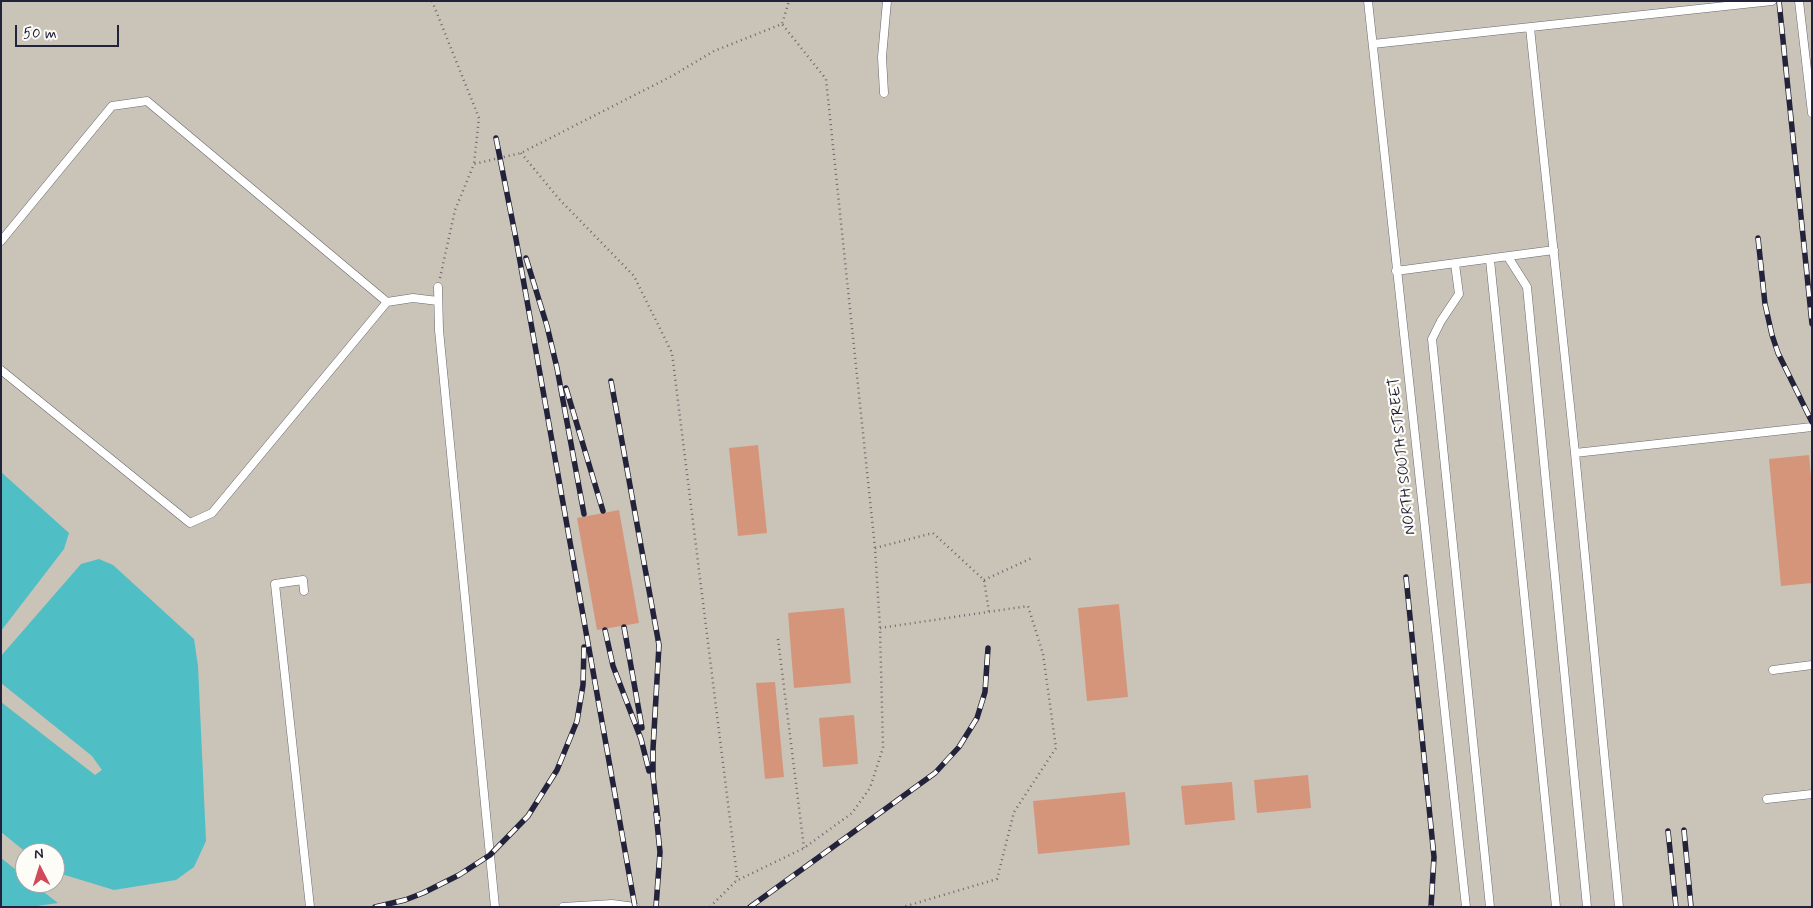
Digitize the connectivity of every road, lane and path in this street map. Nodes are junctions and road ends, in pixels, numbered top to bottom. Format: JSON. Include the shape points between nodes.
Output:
{"nodes":[{"id":1,"x":432,"y":1,"type":"edge"},
{"id":2,"x":789,"y":1,"type":"edge"},
{"id":3,"x":887,"y":1,"type":"edge"},
{"id":4,"x":1368,"y":1,"type":"edge"},
{"id":5,"x":1772,"y":1,"type":"edge"},
{"id":6,"x":1799,"y":1,"type":"edge"},
{"id":7,"x":782,"y":24,"type":"junction"},
{"id":8,"x":1530,"y":28,"type":"junction"},
{"id":9,"x":1372,"y":44,"type":"junction"},
{"id":10,"x":884,"y":93,"type":"dead end"},
{"id":11,"x":1812,"y":113,"type":"edge"},
{"id":12,"x":521,"y":153,"type":"junction"},
{"id":13,"x":474,"y":164,"type":"junction"},
{"id":14,"x":1,"y":241,"type":"edge"},
{"id":15,"x":1554,"y":250,"type":"junction"},
{"id":16,"x":1508,"y":257,"type":"junction"},
{"id":17,"x":1490,"y":260,"type":"junction"},
{"id":18,"x":1456,"y":264,"type":"junction"},
{"id":19,"x":1396,"y":271,"type":"junction"},
{"id":20,"x":438,"y":286,"type":"joint"},
{"id":21,"x":438,"y":301,"type":"junction"},
{"id":22,"x":387,"y":302,"type":"junction"},
{"id":23,"x":1,"y":370,"type":"edge"},
{"id":24,"x":1812,"y":426,"type":"edge"},
{"id":25,"x":1575,"y":453,"type":"junction"},
{"id":26,"x":874,"y":548,"type":"junction"},
{"id":27,"x":1032,"y":558,"type":"dead end"},
{"id":28,"x":984,"y":580,"type":"junction"},
{"id":29,"x":304,"y":591,"type":"dead end"},
{"id":30,"x":989,"y":612,"type":"junction"},
{"id":31,"x":880,"y":628,"type":"junction"},
{"id":32,"x":778,"y":639,"type":"dead end"},
{"id":33,"x":1812,"y":665,"type":"edge"},
{"id":34,"x":1773,"y":670,"type":"dead end"},
{"id":35,"x":1812,"y":794,"type":"edge"},
{"id":36,"x":1767,"y":799,"type":"dead end"},
{"id":37,"x":804,"y":848,"type":"junction"},
{"id":38,"x":736,"y":881,"type":"junction"},
{"id":39,"x":310,"y":907,"type":"edge"},
{"id":40,"x":495,"y":907,"type":"edge"},
{"id":41,"x":563,"y":907,"type":"edge"},
{"id":42,"x":635,"y":907,"type":"edge"},
{"id":43,"x":710,"y":907,"type":"edge"},
{"id":44,"x":903,"y":907,"type":"edge"},
{"id":45,"x":1466,"y":907,"type":"edge"},
{"id":46,"x":1490,"y":907,"type":"edge"},
{"id":47,"x":1556,"y":907,"type":"edge"},
{"id":48,"x":1587,"y":907,"type":"edge"},
{"id":49,"x":1619,"y":907,"type":"edge"}],
"edges":[{"from":1,"to":13,"type":"path","via":[[479,118]]},
{"from":2,"to":7,"type":"path"},
{"from":3,"to":10,"type":"lane","via":[[882,57]]},
{"from":4,"to":9,"type":"lane","name":"NORTH SOUTH STREET"},
{"from":5,"to":8,"type":"lane"},
{"from":6,"to":11,"type":"lane"},
{"from":7,"to":12,"type":"path","via":[[714,51]]},
{"from":7,"to":26,"type":"path","via":[[826,79]]},
{"from":8,"to":9,"type":"lane"},
{"from":8,"to":15,"type":"lane"},
{"from":9,"to":19,"type":"lane","name":"NORTH SOUTH STREET"},
{"from":12,"to":13,"type":"path"},
{"from":12,"to":38,"type":"path","via":[[559,199],[634,276],[672,353]]},
{"from":13,"to":20,"type":"path","via":[[455,210]]},
{"from":14,"to":22,"type":"lane","via":[[112,106],[147,101]]},
{"from":15,"to":16,"type":"lane"},
{"from":15,"to":25,"type":"lane"},
{"from":16,"to":17,"type":"lane"},
{"from":16,"to":48,"type":"lane","via":[[1527,287]]},
{"from":17,"to":18,"type":"lane"},
{"from":17,"to":47,"type":"lane"},
{"from":18,"to":19,"type":"lane"},
{"from":18,"to":46,"type":"lane","via":[[1459,294],[1432,339]]},
{"from":19,"to":45,"type":"lane","name":"NORTH SOUTH STREET"},
{"from":20,"to":21,"type":"lane"},
{"from":21,"to":22,"type":"lane","via":[[413,298]]},
{"from":21,"to":40,"type":"lane"},
{"from":22,"to":23,"type":"lane","via":[[212,513],[190,522]]},
{"from":24,"to":25,"type":"lane"},
{"from":25,"to":49,"type":"lane"},
{"from":26,"to":28,"type":"path","via":[[933,533]]},
{"from":26,"to":31,"type":"path"},
{"from":27,"to":28,"type":"path"},
{"from":28,"to":30,"type":"path"},
{"from":29,"to":39,"type":"lane","via":[[303,580],[274,584]]},
{"from":30,"to":31,"type":"path"},
{"from":30,"to":44,"type":"path","via":[[1028,606],[1043,654],[1056,748],[1014,812],[997,879]]},
{"from":31,"to":37,"type":"path","via":[[883,748],[870,788],[852,813]]},
{"from":32,"to":37,"type":"path"},
{"from":33,"to":34,"type":"lane"},
{"from":35,"to":36,"type":"lane"},
{"from":37,"to":38,"type":"path"},
{"from":38,"to":43,"type":"path"},
{"from":41,"to":42,"type":"lane","via":[[612,904]]}]}
